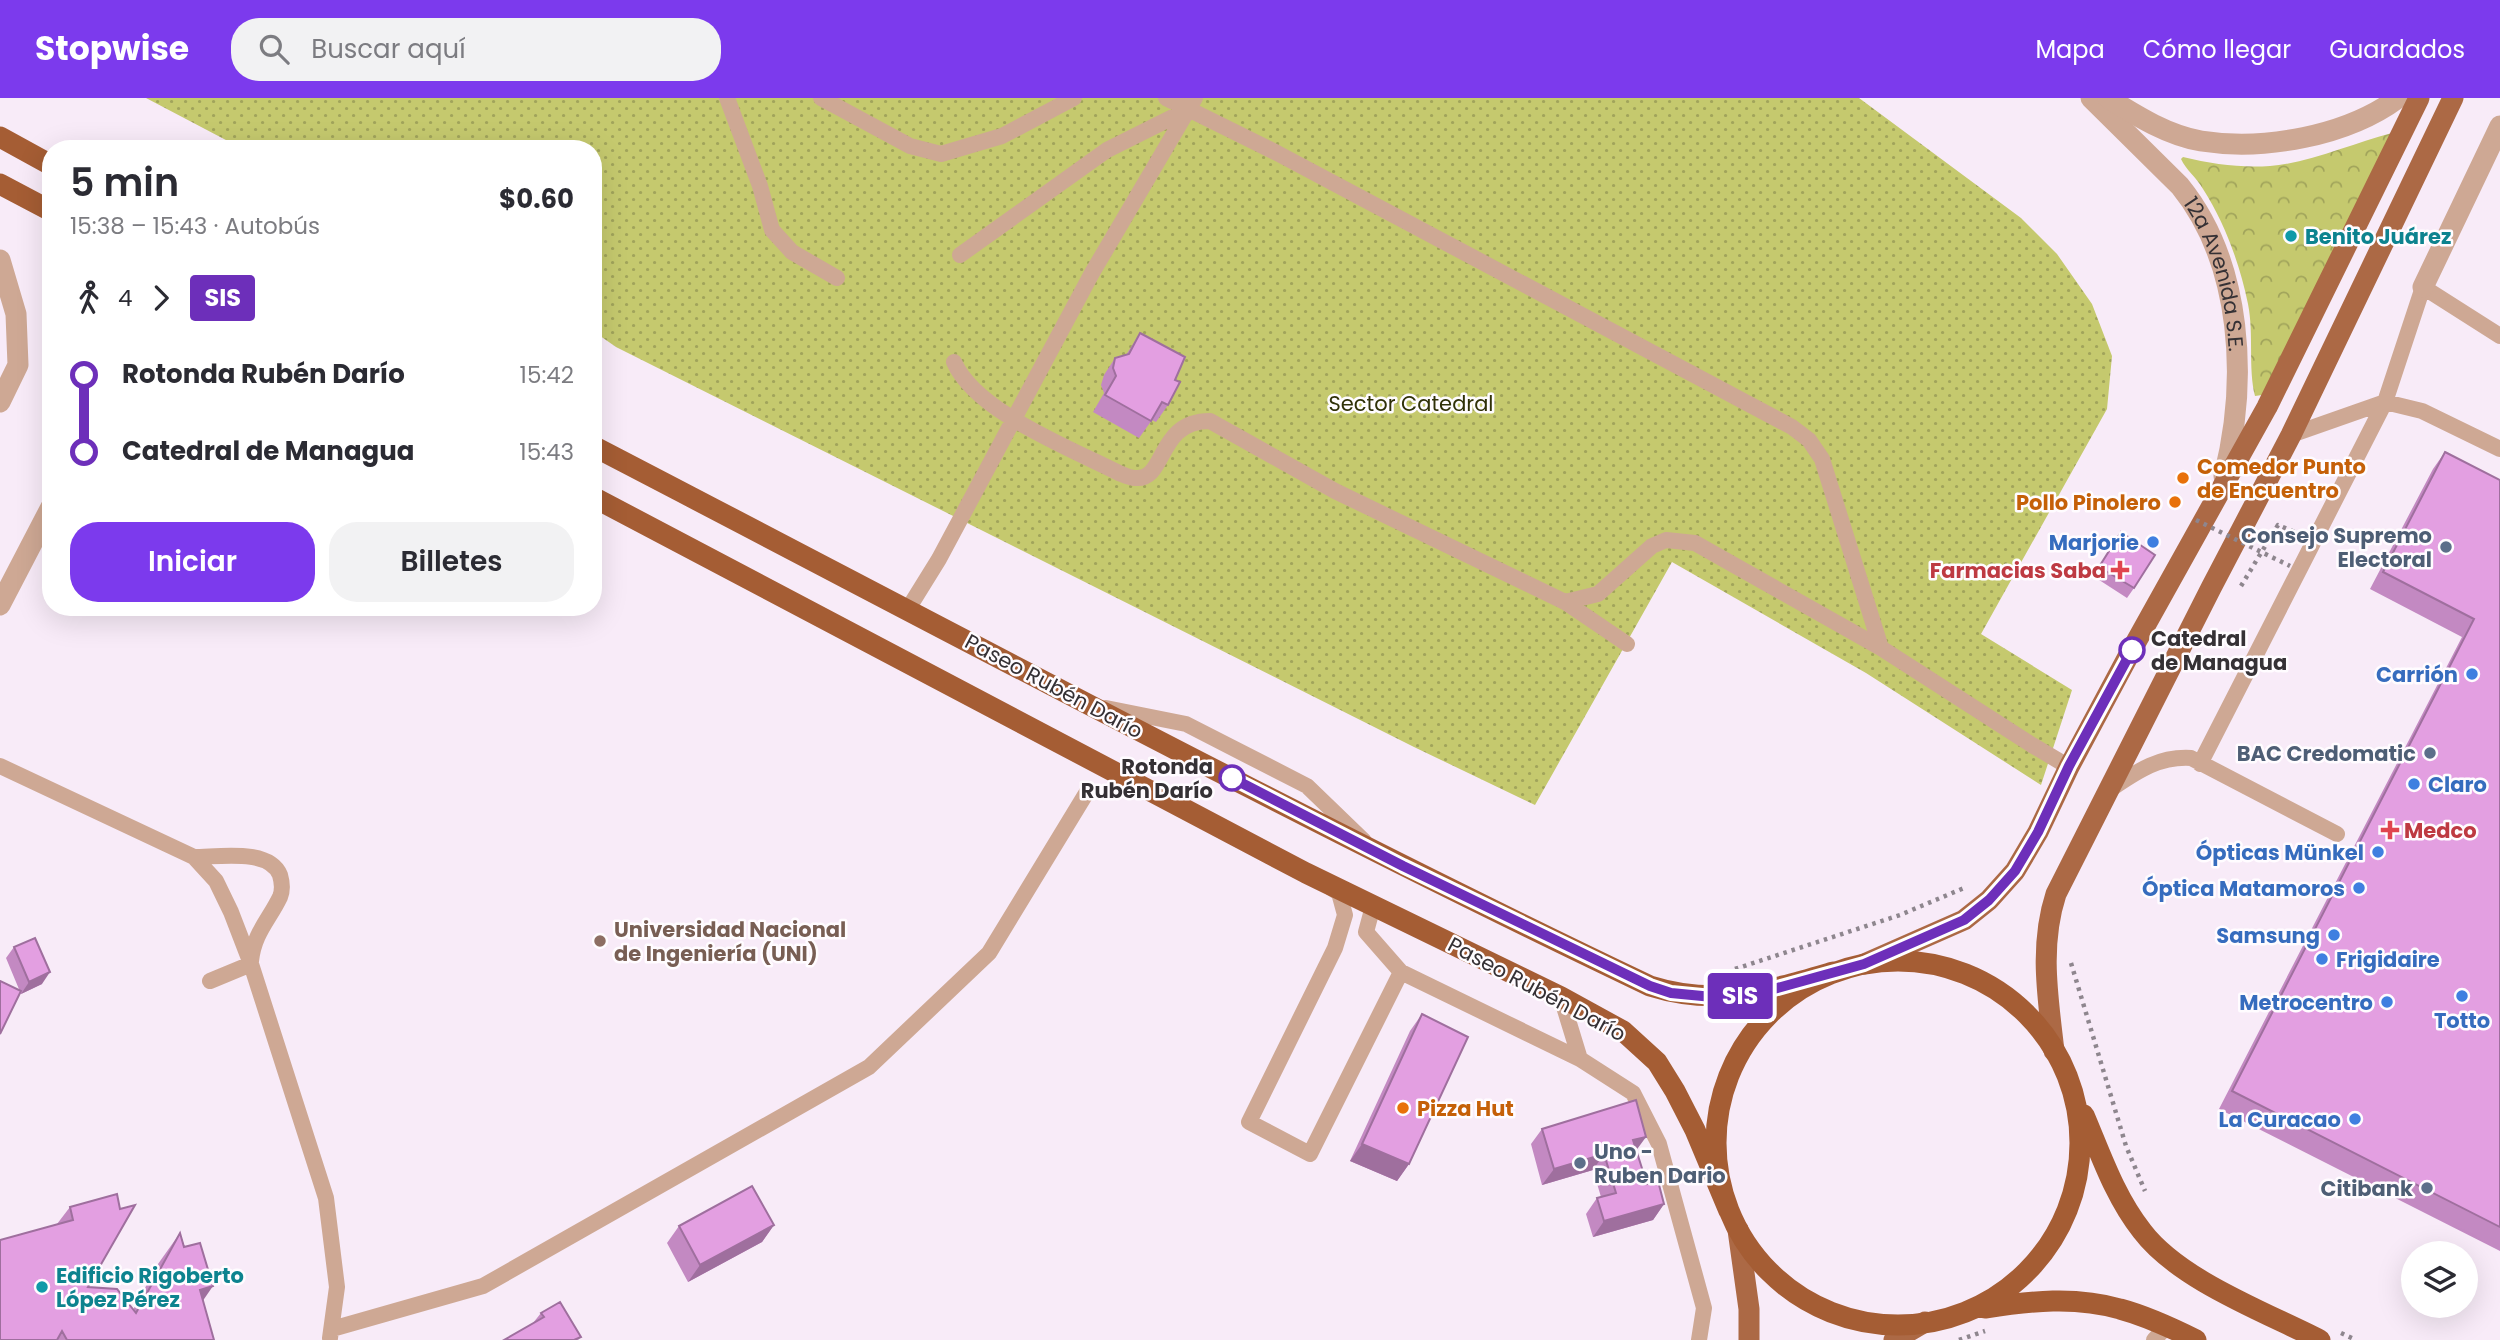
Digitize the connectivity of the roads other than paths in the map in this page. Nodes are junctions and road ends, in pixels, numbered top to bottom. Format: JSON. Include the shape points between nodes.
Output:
{"nodes":[{"id":1,"x":727,"y":98,"type":"edge"},
{"id":2,"x":821,"y":98,"type":"edge"},
{"id":3,"x":1074,"y":98,"type":"edge"},
{"id":4,"x":1166,"y":98,"type":"edge"},
{"id":5,"x":2091,"y":98,"type":"edge"},
{"id":6,"x":2108,"y":98,"type":"edge"},
{"id":7,"x":2398,"y":98,"type":"edge"},
{"id":8,"x":2419,"y":98,"type":"edge"},
{"id":9,"x":2454,"y":98,"type":"edge"},
{"id":10,"x":1192,"y":103,"type":"edge"},
{"id":11,"x":2500,"y":126,"type":"edge"},
{"id":12,"x":0,"y":137,"type":"edge"},
{"id":13,"x":0,"y":153,"type":"edge"},
{"id":14,"x":42,"y":160,"type":"edge"},
{"id":15,"x":42,"y":161,"type":"edge"},
{"id":16,"x":0,"y":184,"type":"edge"},
{"id":17,"x":42,"y":206,"type":"edge"},
{"id":18,"x":960,"y":256,"type":"dead end"},
{"id":19,"x":0,"y":260,"type":"edge"},
{"id":20,"x":837,"y":278,"type":"dead end"},
{"id":21,"x":2423,"y":287,"type":"junction"},
{"id":22,"x":2500,"y":336,"type":"edge"},
{"id":23,"x":954,"y":362,"type":"dead end"},
{"id":24,"x":0,"y":402,"type":"edge"},
{"id":25,"x":2385,"y":402,"type":"junction"},
{"id":26,"x":1013,"y":419,"type":"junction"},
{"id":27,"x":2291,"y":435,"type":"junction"},
{"id":28,"x":2500,"y":449,"type":"edge"},
{"id":29,"x":602,"y":451,"type":"edge"},
{"id":30,"x":2220,"y":491,"type":"junction"},
{"id":31,"x":602,"y":502,"type":"edge"},
{"id":32,"x":42,"y":524,"type":"edge"},
{"id":33,"x":1565,"y":602,"type":"junction"},
{"id":34,"x":0,"y":605,"type":"edge"},
{"id":35,"x":908,"y":609,"type":"junction"},
{"id":36,"x":1627,"y":644,"type":"dead end"},
{"id":37,"x":1881,"y":648,"type":"junction"},
{"id":38,"x":2200,"y":764,"type":"junction"},
{"id":39,"x":0,"y":766,"type":"edge"},
{"id":40,"x":2069,"y":766,"type":"junction"},
{"id":41,"x":1087,"y":792,"type":"dead end"},
{"id":42,"x":2106,"y":793,"type":"junction"},
{"id":43,"x":2337,"y":834,"type":"dead end"},
{"id":44,"x":194,"y":857,"type":"junction"},
{"id":45,"x":256,"y":857,"type":"junction"},
{"id":46,"x":1306,"y":873,"type":"junction"},
{"id":47,"x":223,"y":895,"type":"junction"},
{"id":48,"x":1373,"y":906,"type":"junction"},
{"id":49,"x":251,"y":964,"type":"junction"},
{"id":50,"x":1864,"y":964,"type":"junction"},
{"id":51,"x":1401,"y":972,"type":"junction"},
{"id":52,"x":1833,"y":972,"type":"junction"},
{"id":53,"x":209,"y":982,"type":"dead end"},
{"id":54,"x":1561,"y":997,"type":"junction"},
{"id":55,"x":2054,"y":1051,"type":"junction"},
{"id":56,"x":1580,"y":1059,"type":"junction"},
{"id":57,"x":2069,"y":1081,"type":"junction"},
{"id":58,"x":1733,"y":1220,"type":"junction"},
{"id":59,"x":1969,"y":1311,"type":"junction"},
{"id":60,"x":1925,"y":1322,"type":"junction"},
{"id":61,"x":2160,"y":1333,"type":"edge"},
{"id":62,"x":331,"y":1335,"type":"edge"},
{"id":63,"x":2327,"y":1335,"type":"edge"},
{"id":64,"x":1699,"y":1340,"type":"edge"},
{"id":65,"x":1749,"y":1340,"type":"edge"},
{"id":66,"x":1894,"y":1340,"type":"edge"},
{"id":67,"x":2196,"y":1340,"type":"edge"}],
"edges":[{"from":1,"to":20,"type":"lane","via":[[772,230],[792,252]]},
{"from":2,"to":3,"type":"lane","via":[[910,146],[941,154],[1003,136]]},
{"from":4,"to":10,"type":"lane"},
{"from":5,"to":30,"type":"street","name":"12a Avenida S.E.","via":[[2180,186],[2217,255],[2231,308],[2237,375],[2232,445]]},
{"from":6,"to":7,"type":"street","via":[[2157,127],[2201,141],[2269,143],[2343,127]]},
{"from":8,"to":30,"type":"main road","via":[[2267,407]]},
{"from":9,"to":27,"type":"main road"},
{"from":10,"to":18,"type":"lane","via":[[1107,150]]},
{"from":10,"to":26,"type":"lane"},
{"from":10,"to":37,"type":"lane","via":[[1277,153],[1792,426],[1822,459]]},
{"from":11,"to":21,"type":"street"},
{"from":12,"to":14,"type":"highway"},
{"from":13,"to":15,"type":"highway"},
{"from":16,"to":17,"type":"highway"},
{"from":19,"to":24,"type":"street","via":[[16,314],[18,365]]},
{"from":21,"to":22,"type":"lane"},
{"from":21,"to":25,"type":"lane"},
{"from":23,"to":26,"type":"lane","via":[[972,390]]},
{"from":25,"to":27,"type":"lane"},
{"from":25,"to":28,"type":"lane","via":[[2422,411]]},
{"from":25,"to":38,"type":"lane"},
{"from":26,"to":33,"type":"lane","via":[[1134,478],[1143,478],[1155,468],[1180,428],[1210,421],[1335,491]]},
{"from":26,"to":35,"type":"lane"},
{"from":27,"to":42,"type":"main road"},
{"from":29,"to":35,"type":"highway","name":"Paseo Rubén Darío"},
{"from":30,"to":40,"type":"main road"},
{"from":31,"to":46,"type":"highway","name":"Paseo Rubén Darío"},
{"from":32,"to":34,"type":"street"},
{"from":33,"to":36,"type":"lane"},
{"from":33,"to":37,"type":"lane","via":[[1598,594],[1652,546],[1684,540]]},
{"from":35,"to":52,"type":"highway","name":"Paseo Rubén Darío","via":[[1376,852],[1650,986],[1671,993],[1723,998]]},
{"from":37,"to":40,"type":"lane"},
{"from":38,"to":42,"type":"lane","via":[[2191,758],[2173,757],[2139,770]]},
{"from":38,"to":43,"type":"lane"},
{"from":39,"to":44,"type":"lane"},
{"from":40,"to":50,"type":"main road","via":[[2015,871],[1989,900],[1964,920]]},
{"from":41,"to":62,"type":"lane","via":[[989,953],[869,1067],[483,1286]]},
{"from":42,"to":55,"type":"main road","via":[[2056,894],[2048,926],[2045,954]]},
{"from":44,"to":45,"type":"lane"},
{"from":44,"to":47,"type":"lane"},
{"from":45,"to":47,"type":"lane","via":[[238,860],[230,867],[222,879]]},
{"from":45,"to":49,"type":"lane","via":[[275,867],[282,893],[255,941]]},
{"from":46,"to":48,"type":"highway","name":"Paseo Rubén Darío"},
{"from":46,"to":51,"type":"lane","via":[[1339,893],[1345,915],[1335,948],[1249,1122],[1310,1154]]},
{"from":47,"to":49,"type":"lane"},
{"from":48,"to":51,"type":"lane","via":[[1366,932]]},
{"from":48,"to":54,"type":"highway","name":"Paseo Rubén Darío"},
{"from":49,"to":53,"type":"lane"},
{"from":49,"to":62,"type":"lane","via":[[326,1198],[337,1287]]},
{"from":50,"to":52,"type":"highway"},
{"from":50,"to":55,"type":"highway","via":[[1928,963],[1974,976],[2032,1017]]},
{"from":51,"to":56,"type":"lane"},
{"from":52,"to":58,"type":"highway","via":[[1782,1003],[1755,1032],[1734,1065],[1721,1103],[1716,1142],[1718,1170]]},
{"from":54,"to":56,"type":"lane"},
{"from":54,"to":58,"type":"highway","name":"Paseo Rubén Darío","via":[[1623,1031],[1657,1062],[1695,1130]]},
{"from":55,"to":57,"type":"highway"},
{"from":56,"to":64,"type":"lane","via":[[1633,1093],[1659,1144],[1704,1308]]},
{"from":57,"to":59,"type":"highway","via":[[2080,1156],[2062,1222],[2037,1261],[2014,1284]]},
{"from":57,"to":63,"type":"highway","via":[[2123,1204],[2159,1250],[2212,1286]]},
{"from":58,"to":60,"type":"highway","via":[[1756,1258],[1774,1277],[1817,1306],[1867,1322]]},
{"from":58,"to":65,"type":"main road","via":[[1749,1309]]},
{"from":59,"to":60,"type":"highway"},
{"from":59,"to":61,"type":"highway","via":[[2034,1302],[2079,1302],[2122,1309]]},
{"from":60,"to":66,"type":"main road"},
{"from":61,"to":67,"type":"highway"}]}
